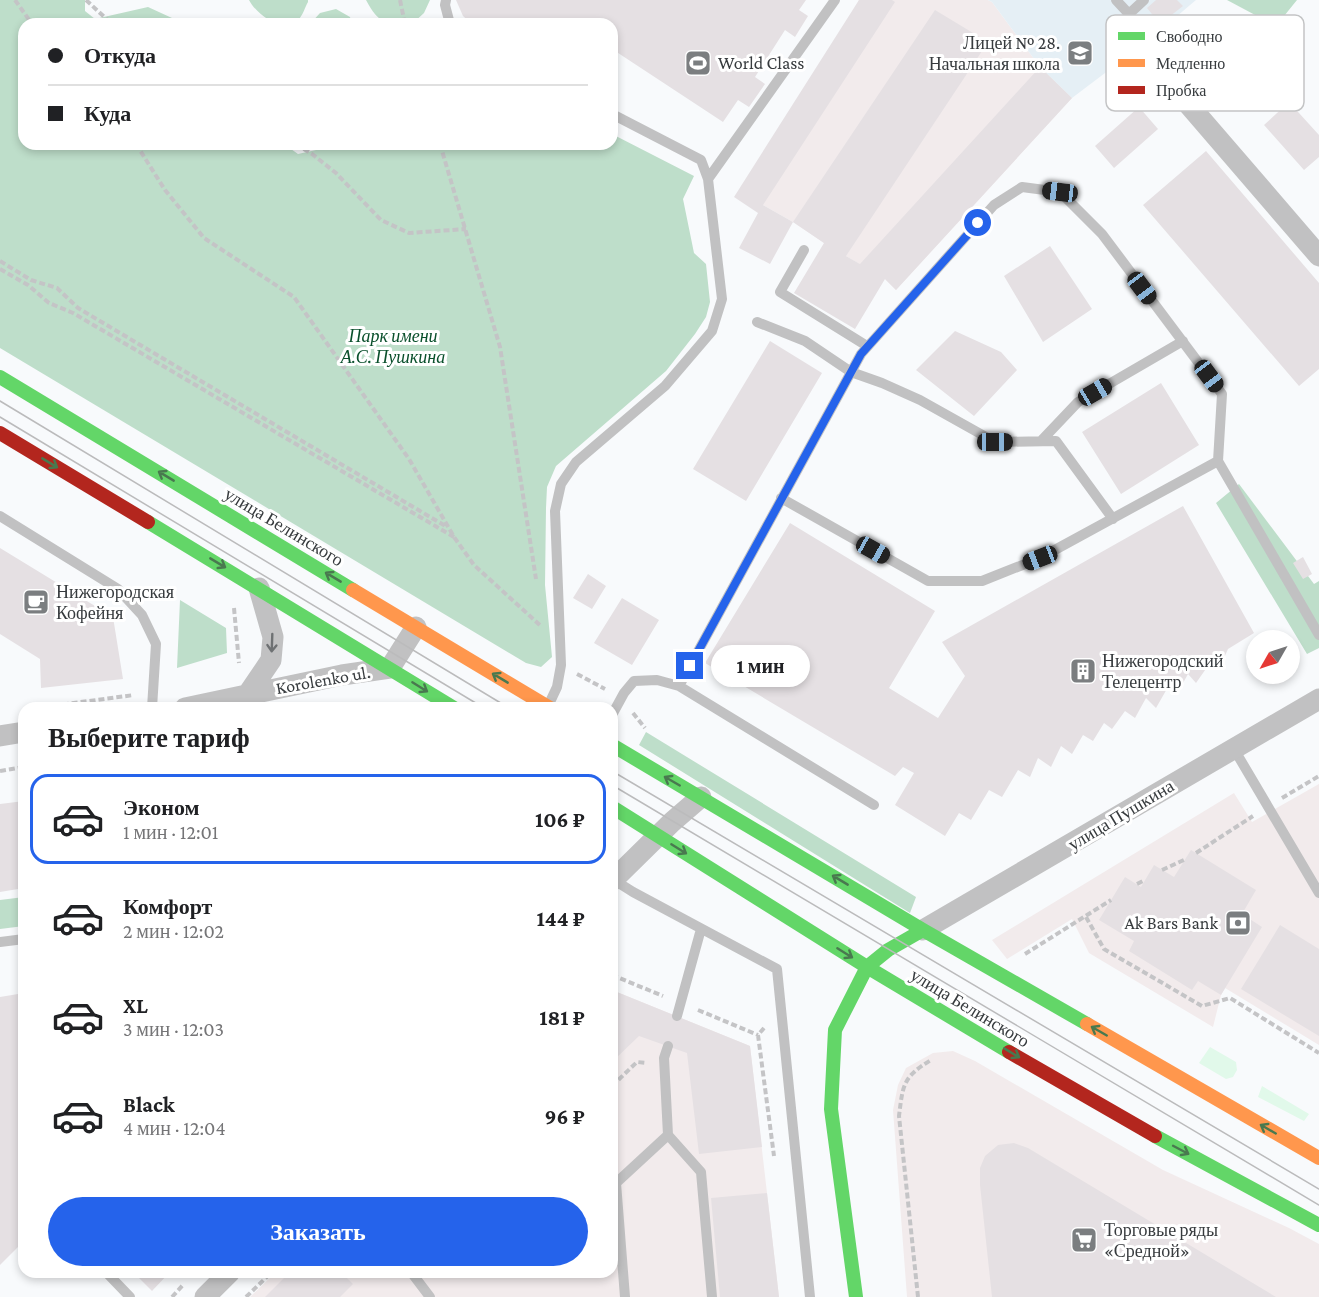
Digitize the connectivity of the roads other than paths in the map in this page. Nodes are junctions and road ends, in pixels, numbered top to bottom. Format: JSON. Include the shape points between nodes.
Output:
{"nodes":[{"id":1,"x":446,"y":0,"type":"edge"},
{"id":2,"x":836,"y":0,"type":"edge"},
{"id":3,"x":1116,"y":0,"type":"edge"},
{"id":4,"x":1144,"y":0,"type":"edge"},
{"id":5,"x":448,"y":18,"type":"edge"},
{"id":6,"x":1193,"y":111,"type":"edge"},
{"id":7,"x":618,"y":117,"type":"edge"},
{"id":8,"x":708,"y":179,"type":"junction"},
{"id":9,"x":804,"y":250,"type":"dead end"},
{"id":10,"x":1319,"y":256,"type":"edge"},
{"id":11,"x":757,"y":322,"type":"dead end"},
{"id":12,"x":1183,"y":341,"type":"junction"},
{"id":13,"x":867,"y":346,"type":"junction"},
{"id":14,"x":850,"y":372,"type":"junction"},
{"id":15,"x":0,"y":377,"type":"edge"},
{"id":16,"x":0,"y":433,"type":"edge"},
{"id":17,"x":1041,"y":441,"type":"junction"},
{"id":18,"x":1218,"y":461,"type":"junction"},
{"id":19,"x":781,"y":498,"type":"junction"},
{"id":20,"x":0,"y":516,"type":"edge"},
{"id":21,"x":1113,"y":519,"type":"junction"},
{"id":22,"x":259,"y":588,"type":"junction"},
{"id":23,"x":416,"y":627,"type":"junction"},
{"id":24,"x":1319,"y":635,"type":"edge"},
{"id":25,"x":390,"y":668,"type":"junction"},
{"id":26,"x":678,"y":686,"type":"junction"},
{"id":27,"x":248,"y":694,"type":"junction"},
{"id":28,"x":1319,"y":699,"type":"edge"},
{"id":29,"x":152,"y":702,"type":"edge"},
{"id":30,"x":212,"y":702,"type":"edge"},
{"id":31,"x":444,"y":702,"type":"edge"},
{"id":32,"x":541,"y":702,"type":"edge"},
{"id":33,"x":551,"y":702,"type":"edge"},
{"id":34,"x":618,"y":704,"type":"edge"},
{"id":35,"x":18,"y":733,"type":"edge"},
{"id":36,"x":0,"y":736,"type":"edge"},
{"id":37,"x":618,"y":749,"type":"edge"},
{"id":38,"x":1234,"y":749,"type":"junction"},
{"id":39,"x":701,"y":797,"type":"junction"},
{"id":40,"x":874,"y":805,"type":"dead end"},
{"id":41,"x":618,"y":811,"type":"edge"},
{"id":42,"x":657,"y":836,"type":"junction"},
{"id":43,"x":618,"y":875,"type":"edge"},
{"id":44,"x":618,"y":883,"type":"edge"},
{"id":45,"x":1319,"y":893,"type":"edge"},
{"id":46,"x":701,"y":929,"type":"junction"},
{"id":47,"x":923,"y":930,"type":"junction"},
{"id":48,"x":18,"y":940,"type":"edge"},
{"id":49,"x":0,"y":942,"type":"edge"},
{"id":50,"x":867,"y":967,"type":"junction"},
{"id":51,"x":677,"y":1016,"type":"dead end"},
{"id":52,"x":668,"y":1046,"type":"dead end"},
{"id":53,"x":668,"y":1134,"type":"junction"},
{"id":54,"x":1319,"y":1158,"type":"edge"},
{"id":55,"x":618,"y":1181,"type":"edge"},
{"id":56,"x":618,"y":1208,"type":"edge"},
{"id":57,"x":1319,"y":1225,"type":"edge"},
{"id":58,"x":112,"y":1278,"type":"edge"},
{"id":59,"x":224,"y":1278,"type":"edge"},
{"id":60,"x":416,"y":1278,"type":"edge"},
{"id":61,"x":130,"y":1297,"type":"edge"},
{"id":62,"x":205,"y":1297,"type":"edge"},
{"id":63,"x":430,"y":1297,"type":"edge"},
{"id":64,"x":625,"y":1297,"type":"edge"},
{"id":65,"x":712,"y":1297,"type":"edge"},
{"id":66,"x":810,"y":1297,"type":"edge"},
{"id":67,"x":856,"y":1297,"type":"edge"}],
"edges":[{"from":1,"to":5,"type":"lane"},
{"from":2,"to":8,"type":"lane"},
{"from":3,"to":4,"type":"lane","via":[[1129,14]]},
{"from":6,"to":10,"type":"street"},
{"from":7,"to":8,"type":"lane","via":[[701,160]]},
{"from":8,"to":33,"type":"lane","via":[[722,299],[712,331],[665,386],[576,462],[561,484],[555,511],[561,665]]},
{"from":9,"to":13,"type":"lane","via":[[780,292]]},
{"from":11,"to":14,"type":"lane","via":[[805,341]]},
{"from":12,"to":13,"type":"lane","via":[[1102,234],[1060,192],[1022,188],[994,205]]},
{"from":12,"to":17,"type":"lane","via":[[1078,402]]},
{"from":12,"to":18,"type":"lane","via":[[1222,394]]},
{"from":13,"to":14,"type":"lane"},
{"from":14,"to":17,"type":"lane","via":[[920,400],[995,442]]},
{"from":14,"to":19,"type":"lane"},
{"from":23,"to":15,"type":"main road","name":"улица Белинского","one_way":true},
{"from":16,"to":22,"type":"main road","one_way":true},
{"from":17,"to":21,"type":"lane","via":[[1056,441]]},
{"from":18,"to":21,"type":"lane"},
{"from":18,"to":24,"type":"lane"},
{"from":19,"to":21,"type":"lane","via":[[928,581],[982,581],[1040,558]]},
{"from":19,"to":26,"type":"lane"},
{"from":20,"to":29,"type":"lane","via":[[118,589],[142,615],[156,644]]},
{"from":22,"to":25,"type":"main road"},
{"from":22,"to":27,"type":"street","one_way":true,"via":[[273,637],[271,660]]},
{"from":23,"to":25,"type":"street"},
{"from":32,"to":23,"type":"main road","name":"улица Белинского","one_way":true},
{"from":25,"to":27,"type":"street","name":"Korolenko ul."},
{"from":25,"to":31,"type":"main road","one_way":true},
{"from":26,"to":34,"type":"lane","via":[[657,680],[634,681]]},
{"from":26,"to":40,"type":"lane"},
{"from":27,"to":30,"type":"street","name":"Korolenko ul."},
{"from":28,"to":38,"type":"street","name":"улица Пушкина"},
{"from":35,"to":36,"type":"street"},
{"from":39,"to":37,"type":"main road","one_way":true},
{"from":38,"to":45,"type":"lane"},
{"from":38,"to":47,"type":"street","name":"улица Пушкина"},
{"from":39,"to":42,"type":"street"},
{"from":47,"to":39,"type":"main road","one_way":true},
{"from":41,"to":42,"type":"main road","name":"улица Белинского"},
{"from":42,"to":43,"type":"street"},
{"from":42,"to":50,"type":"main road","name":"улица Белинского","one_way":true},
{"from":44,"to":46,"type":"lane"},
{"from":46,"to":51,"type":"lane"},
{"from":46,"to":66,"type":"lane","via":[[777,969]]},
{"from":47,"to":50,"type":"main road"},
{"from":54,"to":47,"type":"main road","one_way":true},
{"from":48,"to":49,"type":"lane"},
{"from":50,"to":57,"type":"main road","name":"улица Белинского","one_way":true,"via":[[1117,1116]]},
{"from":50,"to":67,"type":"main road","via":[[835,1030],[831,1109]]},
{"from":52,"to":53,"type":"lane","via":[[664,1065]]},
{"from":53,"to":55,"type":"lane"},
{"from":53,"to":65,"type":"lane","via":[[701,1172]]},
{"from":56,"to":64,"type":"lane"},
{"from":58,"to":61,"type":"lane"},
{"from":59,"to":62,"type":"street"},
{"from":60,"to":63,"type":"lane"}]}
